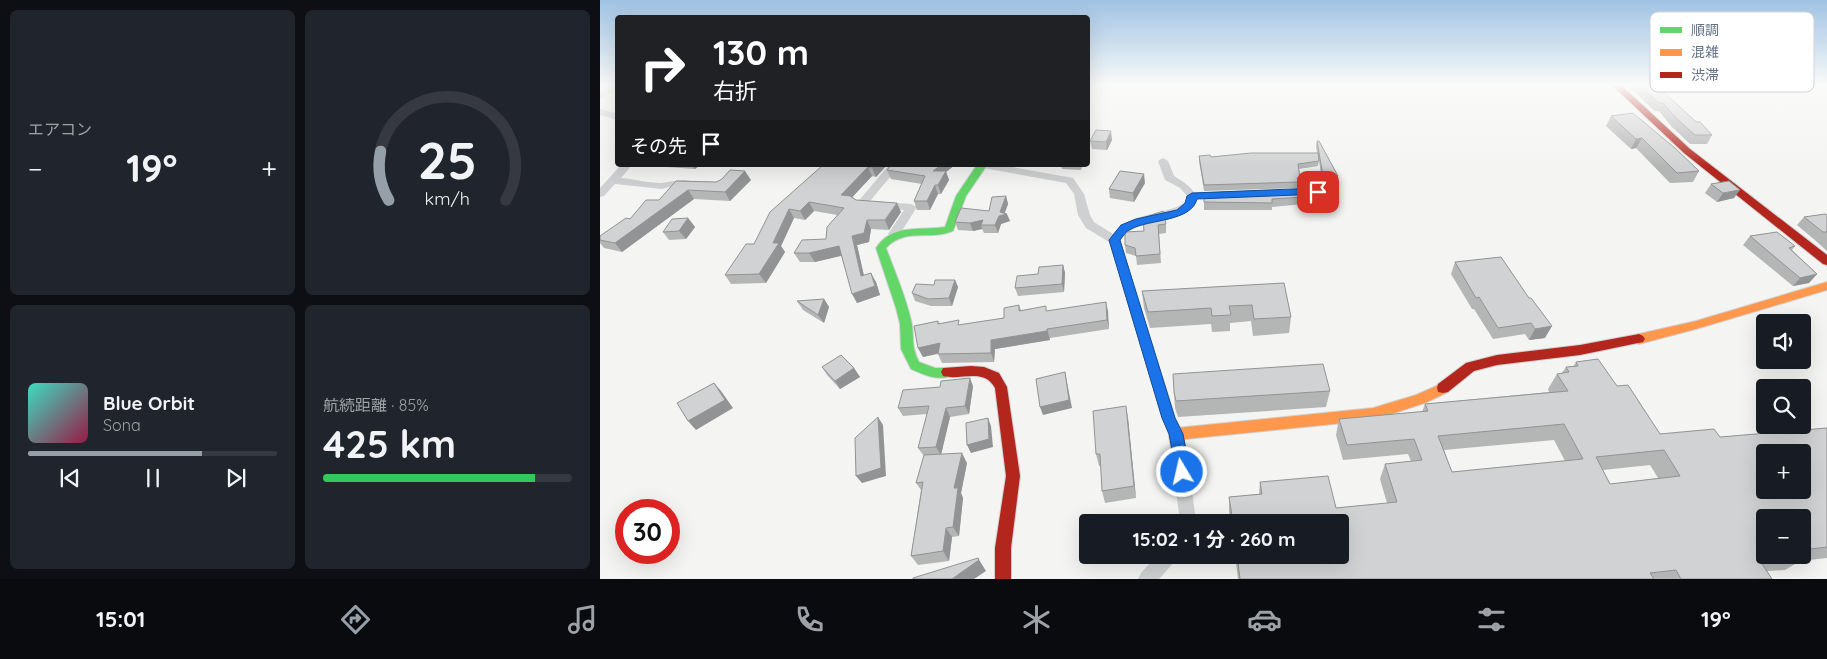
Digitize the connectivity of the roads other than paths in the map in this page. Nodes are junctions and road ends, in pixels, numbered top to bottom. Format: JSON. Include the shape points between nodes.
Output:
{"nodes":[{"id":1,"x":1646,"y":113,"type":"edge"},
{"id":2,"x":1163,"y":162,"type":"dead end"},
{"id":3,"x":625,"y":167,"type":"edge"},
{"id":4,"x":893,"y":167,"type":"edge"},
{"id":5,"x":981,"y":167,"type":"edge"},
{"id":6,"x":994,"y":167,"type":"edge"},
{"id":7,"x":611,"y":180,"type":"junction"},
{"id":8,"x":702,"y":185,"type":"edge"},
{"id":9,"x":1318,"y":192,"type":"dead end"},
{"id":10,"x":1279,"y":193,"type":"edge"},
{"id":11,"x":600,"y":194,"type":"edge"},
{"id":12,"x":894,"y":234,"type":"junction"},
{"id":13,"x":1114,"y":240,"type":"junction"},
{"id":14,"x":1827,"y":261,"type":"edge"},
{"id":15,"x":1827,"y":286,"type":"edge"},
{"id":16,"x":1176,"y":434,"type":"junction"},
{"id":17,"x":1187,"y":514,"type":"edge"},
{"id":18,"x":1161,"y":564,"type":"edge"},
{"id":19,"x":1003,"y":579,"type":"edge"},
{"id":20,"x":1147,"y":579,"type":"edge"}],
"edges":[{"from":1,"to":14,"type":"street","via":[[1687,151]]},
{"from":2,"to":13,"type":"street","via":[[1169,178],[1197,196],[1180,212],[1140,221],[1125,228]]},
{"from":3,"to":7,"type":"street"},
{"from":4,"to":12,"type":"street","via":[[861,204],[911,207]]},
{"from":5,"to":12,"type":"street","via":[[961,196],[949,229]]},
{"from":6,"to":13,"type":"street","via":[[1069,180],[1079,194],[1090,225]]},
{"from":7,"to":8,"type":"street","via":[[662,186],[673,183]]},
{"from":7,"to":11,"type":"street"},
{"from":9,"to":10,"type":"street"},
{"from":12,"to":19,"type":"street","via":[[885,239],[881,248],[902,308],[907,349],[915,365],[934,373],[985,373],[995,377],[1002,387],[1013,476],[1003,548]]},
{"from":13,"to":16,"type":"street"},
{"from":15,"to":16,"type":"street","via":[[1654,336],[1470,367],[1444,387],[1420,399],[1373,414]]},
{"from":16,"to":17,"type":"street"},
{"from":18,"to":20,"type":"street"}]}
